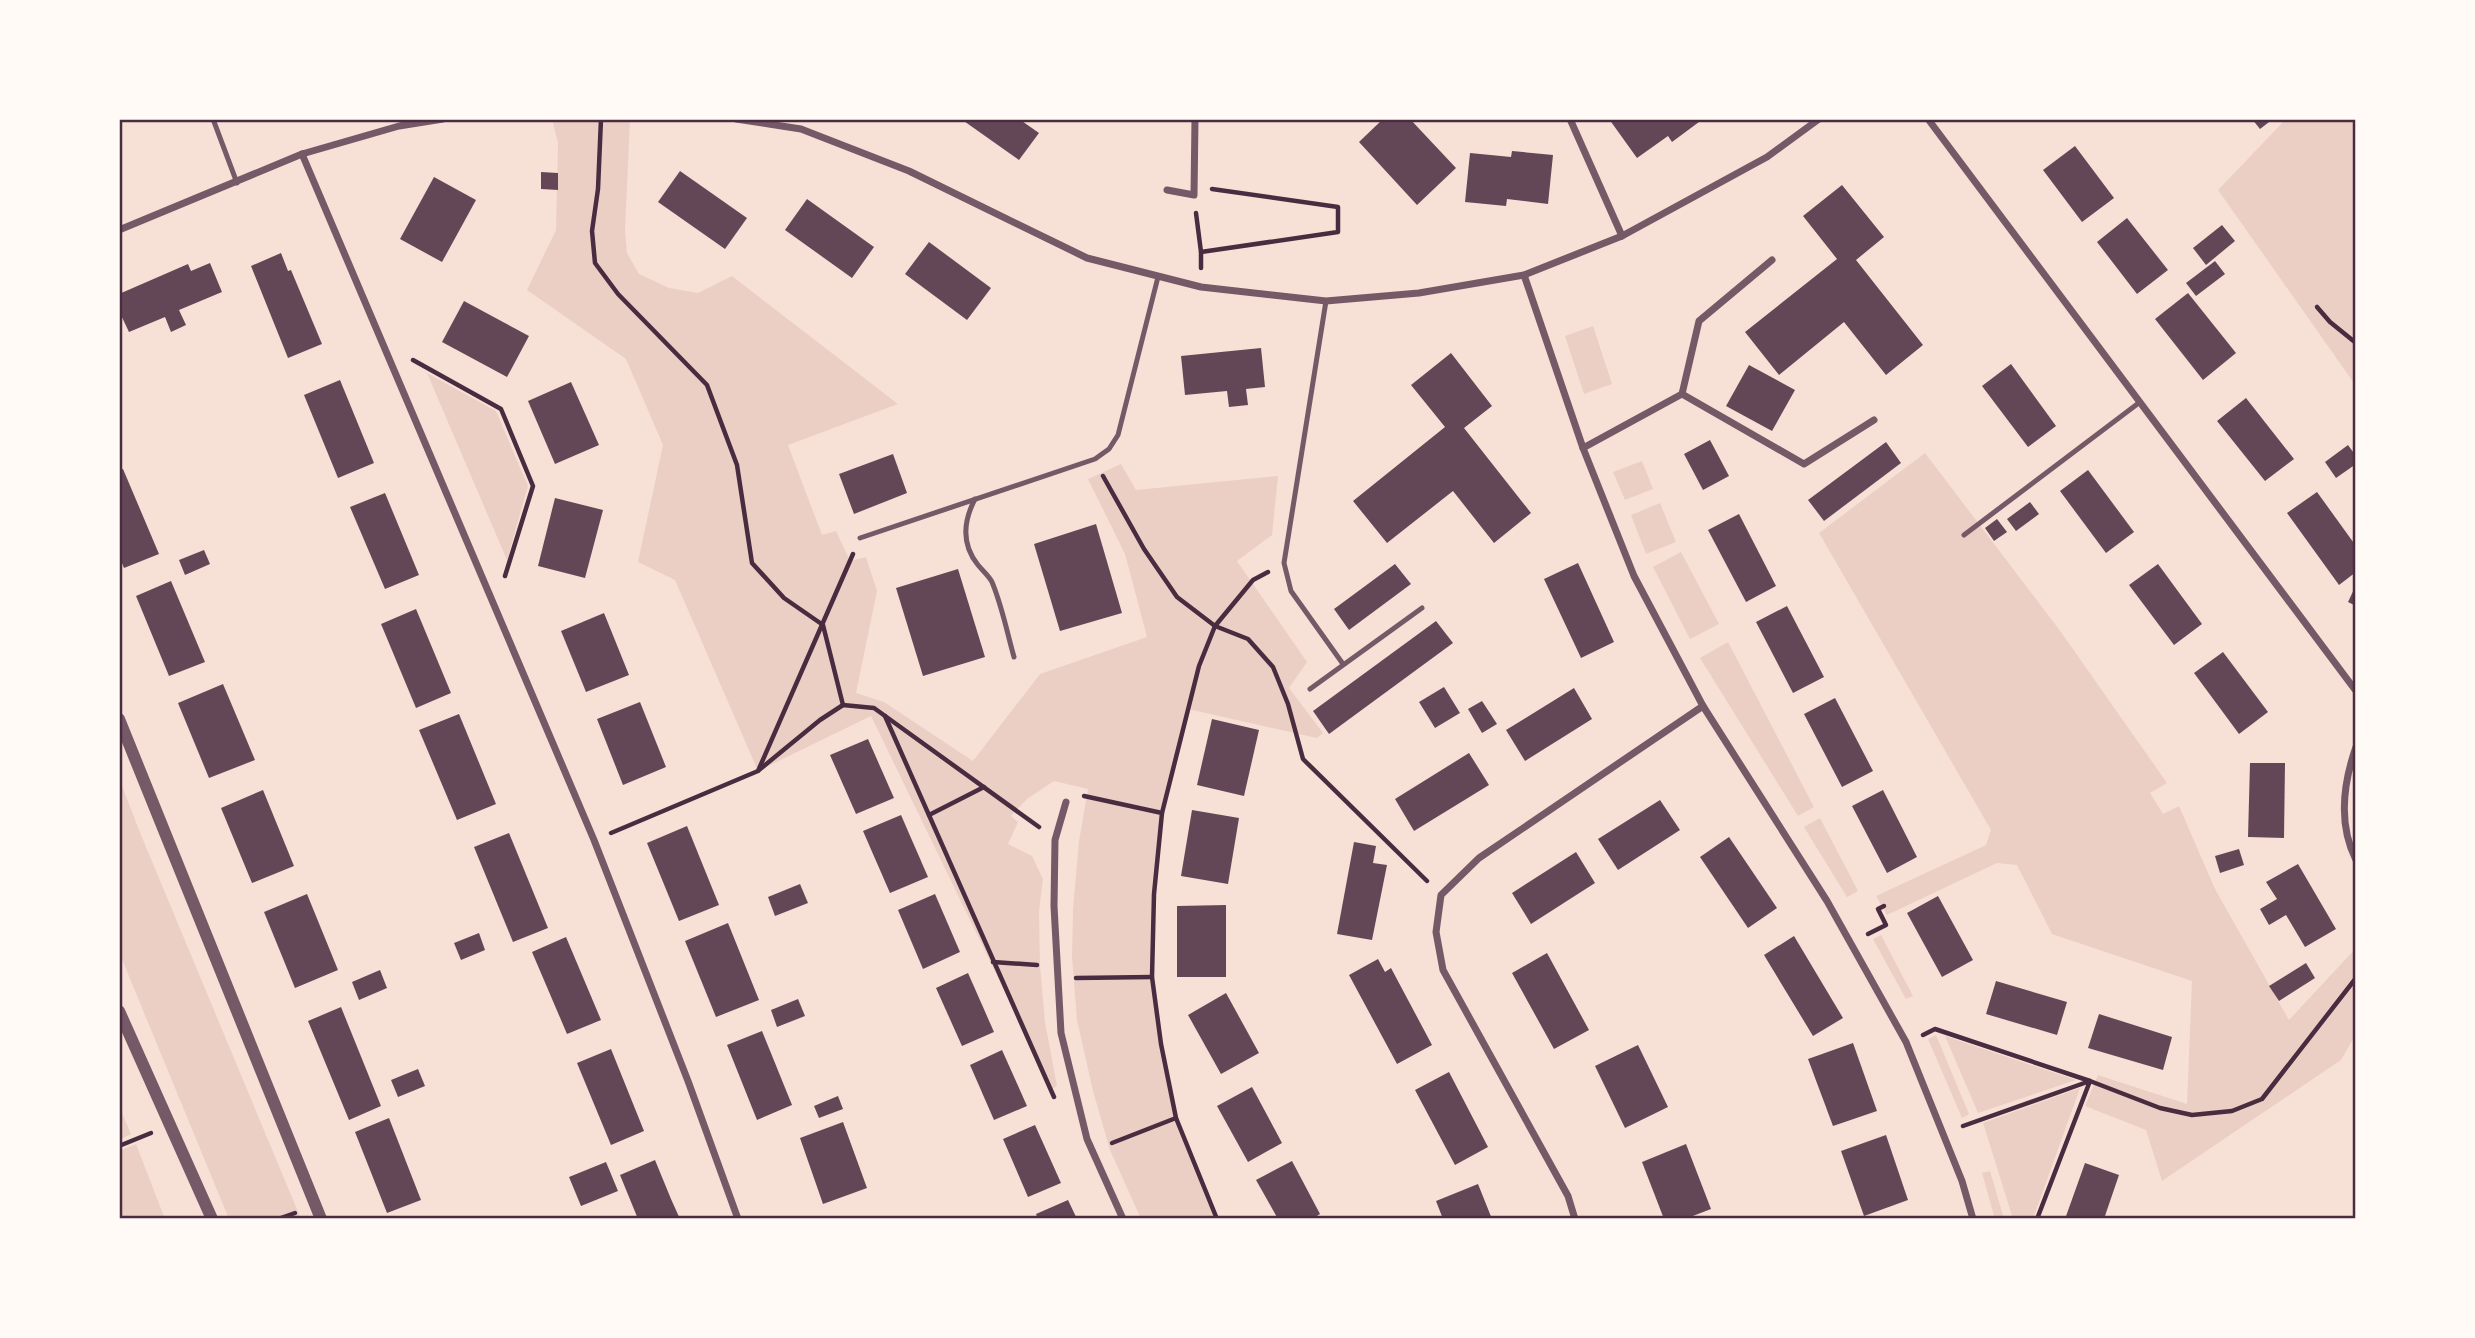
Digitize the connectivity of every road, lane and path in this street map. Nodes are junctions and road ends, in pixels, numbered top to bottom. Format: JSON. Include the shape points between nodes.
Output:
{"nodes":[{"id":1,"x":212,"y":119,"type":"edge"},
{"id":2,"x":443,"y":119,"type":"edge"},
{"id":3,"x":601,"y":119,"type":"edge"},
{"id":4,"x":736,"y":119,"type":"edge"},
{"id":5,"x":1195,"y":119,"type":"edge"},
{"id":6,"x":1570,"y":119,"type":"edge"},
{"id":7,"x":1819,"y":119,"type":"edge"},
{"id":8,"x":1928,"y":119,"type":"edge"},
{"id":9,"x":302,"y":154,"type":"junction"},
{"id":10,"x":237,"y":183,"type":"junction"},
{"id":11,"x":1167,"y":190,"type":"dead end"},
{"id":12,"x":1194,"y":191,"type":"junction"},
{"id":13,"x":119,"y":230,"type":"edge"},
{"id":14,"x":1622,"y":236,"type":"junction"},
{"id":15,"x":1201,"y":252,"type":"junction"},
{"id":16,"x":1772,"y":260,"type":"dead end"},
{"id":17,"x":1524,"y":275,"type":"junction"},
{"id":18,"x":1158,"y":277,"type":"junction"},
{"id":19,"x":1201,"y":287,"type":"junction"},
{"id":20,"x":1326,"y":301,"type":"junction"},
{"id":21,"x":2317,"y":307,"type":"dead end"},
{"id":22,"x":2356,"y":343,"type":"edge"},
{"id":23,"x":383,"y":344,"type":"junction"},
{"id":24,"x":1682,"y":394,"type":"junction"},
{"id":25,"x":2140,"y":402,"type":"junction"},
{"id":26,"x":1874,"y":419,"type":"dead end"},
{"id":27,"x":1583,"y":448,"type":"junction"},
{"id":28,"x":1095,"y":459,"type":"junction"},
{"id":29,"x":975,"y":499,"type":"junction"},
{"id":30,"x":1964,"y":535,"type":"dead end"},
{"id":31,"x":860,"y":538,"type":"joint"},
{"id":32,"x":1284,"y":563,"type":"junction"},
{"id":33,"x":496,"y":607,"type":"junction"},
{"id":34,"x":1422,"y":608,"type":"dead end"},
{"id":35,"x":822,"y":625,"type":"junction"},
{"id":36,"x":1215,"y":626,"type":"junction"},
{"id":37,"x":1014,"y":657,"type":"dead end"},
{"id":38,"x":1343,"y":664,"type":"junction"},
{"id":39,"x":1310,"y":689,"type":"dead end"},
{"id":40,"x":2356,"y":691,"type":"edge"},
{"id":41,"x":843,"y":705,"type":"junction"},
{"id":42,"x":1703,"y":706,"type":"junction"},
{"id":43,"x":885,"y":716,"type":"junction"},
{"id":44,"x":119,"y":719,"type":"edge"},
{"id":45,"x":2356,"y":747,"type":"edge"},
{"id":46,"x":758,"y":771,"type":"junction"},
{"id":47,"x":984,"y":787,"type":"junction"},
{"id":48,"x":1066,"y":802,"type":"joint"},
{"id":49,"x":1162,"y":813,"type":"junction"},
{"id":50,"x":929,"y":815,"type":"junction"},
{"id":51,"x":1055,"y":840,"type":"junction"},
{"id":52,"x":594,"y":841,"type":"junction"},
{"id":53,"x":2356,"y":860,"type":"edge"},
{"id":54,"x":1441,"y":895,"type":"junction"},
{"id":55,"x":1884,"y":906,"type":"dead end"},
{"id":56,"x":1850,"y":943,"type":"junction"},
{"id":57,"x":993,"y":962,"type":"junction"},
{"id":58,"x":1058,"y":967,"type":"junction"},
{"id":59,"x":1152,"y":977,"type":"junction"},
{"id":60,"x":1058,"y":978,"type":"junction"},
{"id":61,"x":2356,"y":978,"type":"edge"},
{"id":62,"x":119,"y":1011,"type":"edge"},
{"id":63,"x":1906,"y":1042,"type":"junction"},
{"id":64,"x":2090,"y":1081,"type":"junction"},
{"id":65,"x":1057,"y":1102,"type":"dead end"},
{"id":66,"x":1176,"y":1118,"type":"junction"},
{"id":67,"x":170,"y":1125,"type":"junction"},
{"id":68,"x":1942,"y":1134,"type":"junction"},
{"id":69,"x":119,"y":1146,"type":"edge"},
{"id":70,"x":1092,"y":1150,"type":"junction"},
{"id":71,"x":212,"y":1219,"type":"edge"},
{"id":72,"x":321,"y":1219,"type":"edge"},
{"id":73,"x":737,"y":1219,"type":"edge"},
{"id":74,"x":1123,"y":1219,"type":"edge"},
{"id":75,"x":1217,"y":1219,"type":"edge"},
{"id":76,"x":1576,"y":1219,"type":"edge"},
{"id":77,"x":1973,"y":1219,"type":"edge"},
{"id":78,"x":2037,"y":1219,"type":"edge"}],
"edges":[{"from":1,"to":10,"type":"lane"},
{"from":2,"to":9,"type":"street","via":[[398,126]]},
{"from":3,"to":35,"type":"path","via":[[592,231],[595,263],[707,385],[737,465],[752,562],[784,598]]},
{"from":4,"to":18,"type":"street","via":[[801,129],[909,171],[1087,258]]},
{"from":5,"to":12,"type":"street"},
{"from":6,"to":14,"type":"street"},
{"from":7,"to":14,"type":"street","via":[[1767,157]]},
{"from":8,"to":25,"type":"street"},
{"from":9,"to":10,"type":"street"},
{"from":9,"to":23,"type":"street"},
{"from":10,"to":13,"type":"street"},
{"from":11,"to":12,"type":"street"},
{"from":12,"to":15,"type":"path"},
{"from":12,"to":15,"type":"path","via":[[1338,207],[1338,232]]},
{"from":14,"to":17,"type":"street"},
{"from":15,"to":19,"type":"path"},
{"from":16,"to":24,"type":"street","via":[[1699,321]]},
{"from":17,"to":20,"type":"street","via":[[1419,293]]},
{"from":17,"to":27,"type":"street"},
{"from":18,"to":19,"type":"street"},
{"from":18,"to":28,"type":"lane","via":[[1118,435]]},
{"from":19,"to":20,"type":"street"},
{"from":20,"to":32,"type":"lane"},
{"from":21,"to":22,"type":"path"},
{"from":23,"to":33,"type":"street"},
{"from":23,"to":33,"type":"path","via":[[501,409],[533,486]]},
{"from":24,"to":26,"type":"street","via":[[1804,464]]},
{"from":24,"to":27,"type":"street"},
{"from":25,"to":30,"type":"lane"},
{"from":25,"to":40,"type":"street"},
{"from":27,"to":42,"type":"street","via":[[1634,576]]},
{"from":28,"to":29,"type":"lane"},
{"from":28,"to":36,"type":"path","via":[[1143,549],[1177,597]]},
{"from":29,"to":31,"type":"lane"},
{"from":29,"to":37,"type":"lane","via":[[965,523],[968,548],[991,579]]},
{"from":31,"to":35,"type":"path"},
{"from":32,"to":36,"type":"path","via":[[1253,580]]},
{"from":32,"to":38,"type":"lane","via":[[1291,592]]},
{"from":33,"to":52,"type":"street"},
{"from":34,"to":38,"type":"lane"},
{"from":35,"to":41,"type":"path"},
{"from":35,"to":46,"type":"path"},
{"from":36,"to":49,"type":"path","via":[[1199,666]]},
{"from":36,"to":54,"type":"path","via":[[1248,639],[1273,667],[1303,760]]},
{"from":38,"to":39,"type":"lane"},
{"from":41,"to":43,"type":"path","via":[[874,708]]},
{"from":41,"to":46,"type":"path"},
{"from":42,"to":54,"type":"street","via":[[1479,858]]},
{"from":42,"to":56,"type":"street"},
{"from":43,"to":47,"type":"path"},
{"from":43,"to":50,"type":"path"},
{"from":44,"to":72,"type":"street"},
{"from":45,"to":53,"type":"street","via":[[2344,799],[2345,827]]},
{"from":46,"to":52,"type":"path"},
{"from":47,"to":50,"type":"path"},
{"from":47,"to":51,"type":"path"},
{"from":48,"to":49,"type":"path","via":[[1082,795]]},
{"from":48,"to":51,"type":"street"},
{"from":49,"to":59,"type":"path"},
{"from":50,"to":57,"type":"path"},
{"from":51,"to":58,"type":"street"},
{"from":52,"to":73,"type":"street"},
{"from":54,"to":76,"type":"street","via":[[1436,932],[1443,970],[1568,1196]]},
{"from":55,"to":56,"type":"path","via":[[1878,909],[1886,925]]},
{"from":56,"to":63,"type":"street"},
{"from":57,"to":58,"type":"path"},
{"from":57,"to":65,"type":"path"},
{"from":58,"to":60,"type":"street"},
{"from":59,"to":60,"type":"path"},
{"from":59,"to":66,"type":"path"},
{"from":60,"to":70,"type":"street","via":[[1061,1033]]},
{"from":61,"to":64,"type":"path","via":[[2262,1098],[2232,1111],[2192,1115]]},
{"from":62,"to":67,"type":"street"},
{"from":63,"to":64,"type":"path","via":[[1935,1029]]},
{"from":63,"to":68,"type":"street"},
{"from":64,"to":68,"type":"path"},
{"from":64,"to":78,"type":"path"},
{"from":66,"to":70,"type":"path"},
{"from":66,"to":75,"type":"path"},
{"from":67,"to":69,"type":"path"},
{"from":67,"to":71,"type":"street"},
{"from":68,"to":77,"type":"street"},
{"from":70,"to":74,"type":"street"}]}
